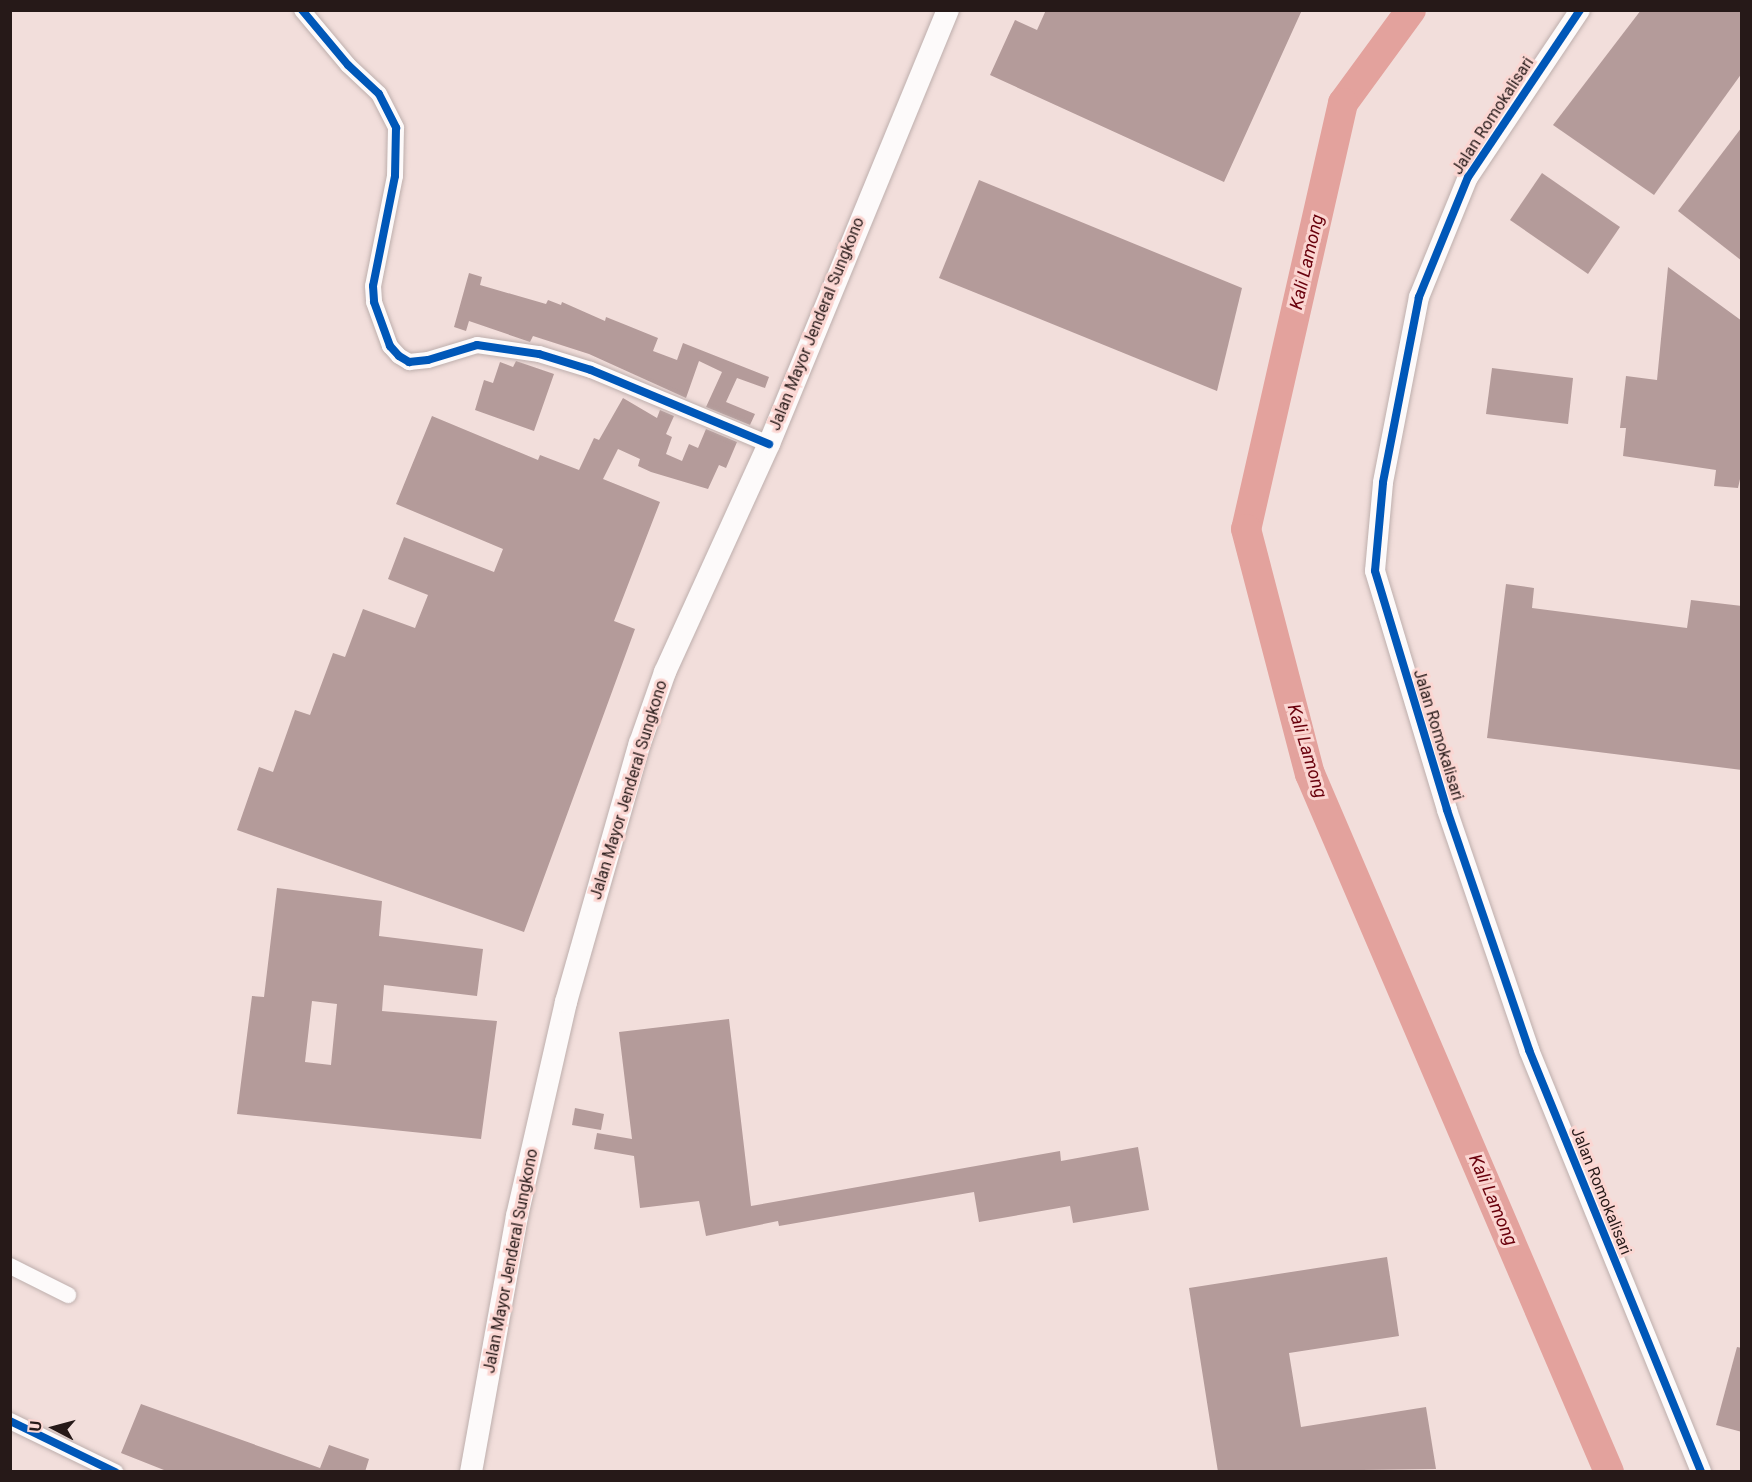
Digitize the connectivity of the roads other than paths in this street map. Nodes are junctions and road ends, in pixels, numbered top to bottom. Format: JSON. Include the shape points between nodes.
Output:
{"nodes":[{"id":1,"x":302,"y":10,"type":"edge"},
{"id":2,"x":948,"y":10,"type":"edge"},
{"id":3,"x":1580,"y":10,"type":"edge"},
{"id":4,"x":769,"y":444,"type":"junction"},
{"id":5,"x":10,"y":1266,"type":"edge"},
{"id":6,"x":68,"y":1295,"type":"dead end"},
{"id":7,"x":10,"y":1421,"type":"edge"},
{"id":8,"x":116,"y":1472,"type":"edge"},
{"id":9,"x":471,"y":1472,"type":"edge"},
{"id":10,"x":1701,"y":1472,"type":"edge"}],
"edges":[{"from":1,"to":4,"type":"street","via":[[379,94],[396,128],[395,176],[373,286],[374,302],[390,346],[399,356],[409,362],[428,360],[459,348],[486,345],[539,354],[591,370]]},
{"from":2,"to":4,"type":"main road","name":"Jalan Mayor Jenderal Sungkono"},
{"from":3,"to":10,"type":"street","name":"Jalan Romokalisari","via":[[1468,177],[1419,297],[1383,483],[1375,571],[1447,810],[1529,1050]]},
{"from":4,"to":9,"type":"main road","name":"Jalan Mayor Jenderal Sungkono","via":[[665,672],[588,922],[517,1216]]},
{"from":5,"to":6,"type":"street"},
{"from":7,"to":8,"type":"street"}]}
